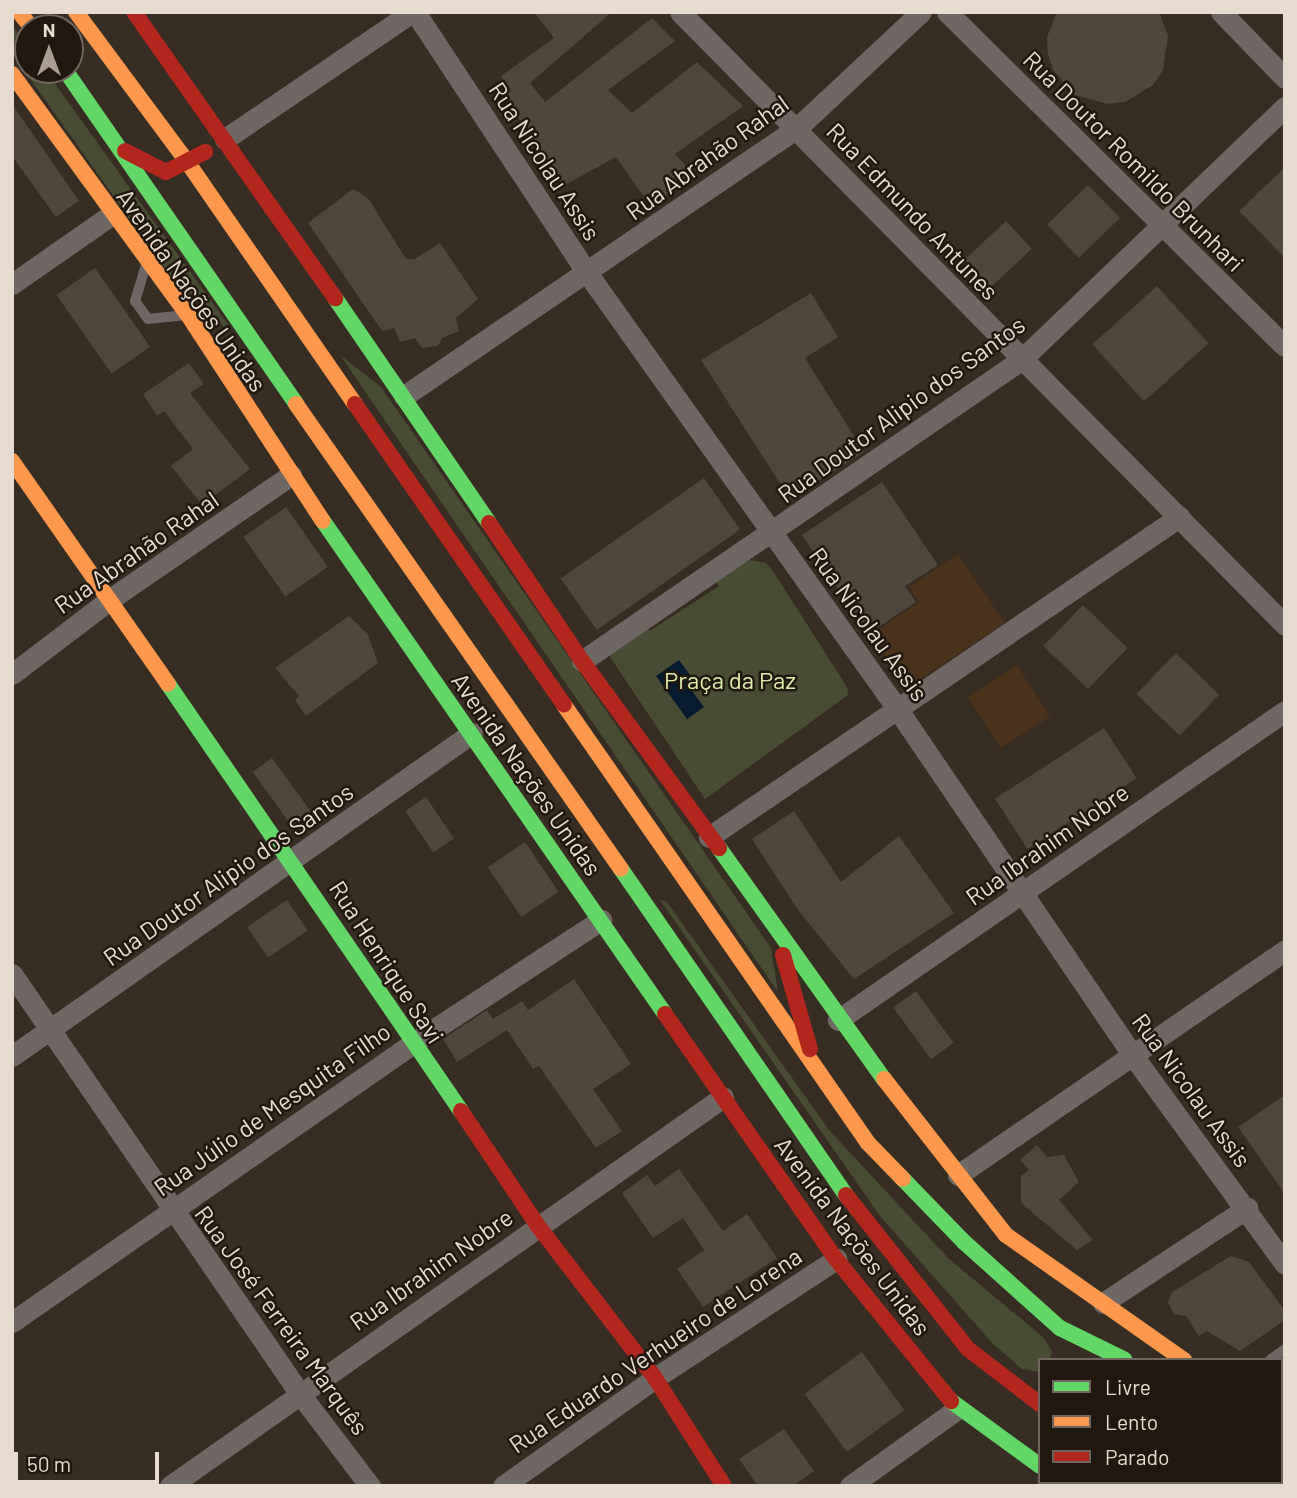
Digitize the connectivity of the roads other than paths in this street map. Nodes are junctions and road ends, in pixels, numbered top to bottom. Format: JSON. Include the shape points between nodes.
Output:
{"nodes":[{"id":1,"x":76,"y":12,"type":"edge"},
{"id":2,"x":133,"y":12,"type":"edge"},
{"id":3,"x":414,"y":12,"type":"edge"},
{"id":4,"x":680,"y":12,"type":"edge"},
{"id":5,"x":921,"y":12,"type":"edge"},
{"id":6,"x":947,"y":12,"type":"edge"},
{"id":7,"x":1221,"y":12,"type":"edge"},
{"id":8,"x":12,"y":74,"type":"edge"},
{"id":9,"x":1285,"y":78,"type":"edge"},
{"id":10,"x":75,"y":84,"type":"edge"},
{"id":11,"x":145,"y":105,"type":"junction"},
{"id":12,"x":1285,"y":107,"type":"edge"},
{"id":13,"x":796,"y":129,"type":"junction"},
{"id":14,"x":225,"y":139,"type":"junction"},
{"id":15,"x":125,"y":151,"type":"junction"},
{"id":16,"x":188,"y":163,"type":"junction"},
{"id":17,"x":111,"y":215,"type":"junction"},
{"id":18,"x":1162,"y":228,"type":"junction"},
{"id":19,"x":147,"y":262,"type":"junction"},
{"id":20,"x":588,"y":274,"type":"junction"},
{"id":21,"x":12,"y":284,"type":"edge"},
{"id":22,"x":288,"y":308,"type":"junction"},
{"id":23,"x":188,"y":315,"type":"junction"},
{"id":24,"x":1285,"y":346,"type":"edge"},
{"id":25,"x":1021,"y":360,"type":"junction"},
{"id":26,"x":390,"y":378,"type":"junction"},
{"id":27,"x":404,"y":396,"type":"junction"},
{"id":28,"x":295,"y":398,"type":"junction"},
{"id":29,"x":12,"y":461,"type":"edge"},
{"id":30,"x":291,"y":475,"type":"junction"},
{"id":31,"x":1179,"y":517,"type":"junction"},
{"id":32,"x":772,"y":534,"type":"junction"},
{"id":33,"x":108,"y":600,"type":"junction"},
{"id":34,"x":1285,"y":625,"type":"edge"},
{"id":35,"x":582,"y":661,"type":"junction"},
{"id":36,"x":12,"y":674,"type":"edge"},
{"id":37,"x":486,"y":680,"type":"junction"},
{"id":38,"x":896,"y":707,"type":"junction"},
{"id":39,"x":1285,"y":711,"type":"edge"},
{"id":40,"x":504,"y":732,"type":"dead end"},
{"id":41,"x":472,"y":733,"type":"junction"},
{"id":42,"x":518,"y":770,"type":"dead end"},
{"id":43,"x":537,"y":822,"type":"junction"},
{"id":44,"x":709,"y":836,"type":"junction"},
{"id":45,"x":293,"y":862,"type":"junction"},
{"id":46,"x":1024,"y":892,"type":"junction"},
{"id":47,"x":627,"y":899,"type":"junction"},
{"id":48,"x":600,"y":920,"type":"junction"},
{"id":49,"x":775,"y":931,"type":"junction"},
{"id":50,"x":1285,"y":950,"type":"edge"},
{"id":51,"x":746,"y":972,"type":"junction"},
{"id":52,"x":12,"y":974,"type":"edge"},
{"id":53,"x":838,"y":1020,"type":"junction"},
{"id":54,"x":49,"y":1030,"type":"junction"},
{"id":55,"x":413,"y":1043,"type":"junction"},
{"id":56,"x":1131,"y":1053,"type":"junction"},
{"id":57,"x":12,"y":1056,"type":"edge"},
{"id":58,"x":816,"y":1069,"type":"junction"},
{"id":59,"x":723,"y":1097,"type":"junction"},
{"id":60,"x":766,"y":1128,"type":"dead end"},
{"id":61,"x":788,"y":1143,"type":"dead end"},
{"id":62,"x":830,"y":1174,"type":"junction"},
{"id":63,"x":958,"y":1175,"type":"junction"},
{"id":64,"x":1247,"y":1208,"type":"junction"},
{"id":65,"x":172,"y":1211,"type":"junction"},
{"id":66,"x":538,"y":1226,"type":"junction"},
{"id":67,"x":836,"y":1259,"type":"junction"},
{"id":68,"x":1285,"y":1264,"type":"edge"},
{"id":69,"x":1103,"y":1303,"type":"junction"},
{"id":70,"x":12,"y":1322,"type":"edge"},
{"id":71,"x":1060,"y":1328,"type":"junction"},
{"id":72,"x":1071,"y":1355,"type":"dead end"},
{"id":73,"x":1121,"y":1358,"type":"edge"},
{"id":74,"x":1181,"y":1358,"type":"edge"},
{"id":75,"x":655,"y":1378,"type":"junction"},
{"id":76,"x":1038,"y":1388,"type":"edge"},
{"id":77,"x":1023,"y":1391,"type":"junction"},
{"id":78,"x":300,"y":1394,"type":"junction"},
{"id":79,"x":1038,"y":1402,"type":"edge"},
{"id":80,"x":957,"y":1409,"type":"junction"},
{"id":81,"x":1038,"y":1465,"type":"edge"},
{"id":82,"x":170,"y":1486,"type":"edge"},
{"id":83,"x":370,"y":1486,"type":"edge"},
{"id":84,"x":503,"y":1486,"type":"edge"},
{"id":85,"x":724,"y":1486,"type":"edge"},
{"id":86,"x":850,"y":1486,"type":"edge"}],
"edges":[{"from":1,"to":11,"type":"street"},
{"from":2,"to":11,"type":"street"},
{"from":2,"to":14,"type":"street"},
{"from":3,"to":14,"type":"street"},
{"from":3,"to":20,"type":"street","name":"Rua Nicolau Assis"},
{"from":4,"to":13,"type":"street","name":"Rua Edmundo Antunes"},
{"from":5,"to":13,"type":"street","name":"Rua Abrahão Rahal"},
{"from":6,"to":18,"type":"street","name":"Rua Doutor Romildo Brunhari"},
{"from":7,"to":9,"type":"street"},
{"from":8,"to":17,"type":"street","name":"Avenida Nações Unidas"},
{"from":10,"to":15,"type":"street","name":"Avenida Nações Unidas"},
{"from":11,"to":16,"type":"street"},
{"from":12,"to":18,"type":"street","name":"Rua Doutor Alipio dos Santos"},
{"from":13,"to":20,"type":"street","name":"Rua Abrahão Rahal"},
{"from":13,"to":25,"type":"street","name":"Rua Edmundo Antunes"},
{"from":14,"to":16,"type":"street"},
{"from":14,"to":26,"type":"street"},
{"from":15,"to":16,"type":"street","via":[[166,172]]},
{"from":15,"to":28,"type":"street","name":"Avenida Nações Unidas"},
{"from":16,"to":22,"type":"street"},
{"from":17,"to":19,"type":"street","name":"Avenida Nações Unidas"},
{"from":17,"to":21,"type":"street"},
{"from":18,"to":24,"type":"street","name":"Rua Doutor Romildo Brunhari"},
{"from":18,"to":25,"type":"street","name":"Rua Doutor Alipio dos Santos"},
{"from":19,"to":23,"type":"street","name":"Avenida Nações Unidas"},
{"from":19,"to":23,"type":"lane","via":[[135,301],[148,319]]},
{"from":20,"to":27,"type":"street","name":"Rua Abrahão Rahal"},
{"from":20,"to":32,"type":"street","name":"Rua Nicolau Assis"},
{"from":22,"to":26,"type":"street"},
{"from":22,"to":51,"type":"street"},
{"from":23,"to":28,"type":"street"},
{"from":23,"to":30,"type":"street","name":"Avenida Nações Unidas"},
{"from":25,"to":31,"type":"street","name":"Rua Edmundo Antunes"},
{"from":25,"to":32,"type":"street","name":"Rua Doutor Alipio dos Santos"},
{"from":26,"to":27,"type":"street"},
{"from":27,"to":35,"type":"street"},
{"from":28,"to":37,"type":"street","name":"Avenida Nações Unidas"},
{"from":29,"to":33,"type":"street","name":"Rua Henrique Savi"},
{"from":30,"to":33,"type":"street","name":"Rua Abrahão Rahal"},
{"from":30,"to":41,"type":"street","name":"Avenida Nações Unidas"},
{"from":31,"to":34,"type":"street","name":"Rua Edmundo Antunes"},
{"from":31,"to":38,"type":"street"},
{"from":32,"to":35,"type":"street","name":"Rua Doutor Alipio dos Santos"},
{"from":32,"to":38,"type":"street","name":"Rua Nicolau Assis"},
{"from":33,"to":36,"type":"street","name":"Rua Abrahão Rahal"},
{"from":33,"to":45,"type":"street","name":"Rua Henrique Savi"},
{"from":35,"to":44,"type":"street"},
{"from":37,"to":40,"type":"street"},
{"from":37,"to":47,"type":"street","name":"Avenida Nações Unidas"},
{"from":38,"to":44,"type":"street"},
{"from":38,"to":46,"type":"street","name":"Rua Nicolau Assis"},
{"from":39,"to":46,"type":"street","name":"Rua Ibrahim Nobre"},
{"from":41,"to":43,"type":"street","name":"Avenida Nações Unidas"},
{"from":41,"to":45,"type":"street","name":"Rua Doutor Alipio dos Santos"},
{"from":42,"to":43,"type":"street"},
{"from":43,"to":48,"type":"street","name":"Avenida Nações Unidas"},
{"from":44,"to":49,"type":"street"},
{"from":45,"to":54,"type":"street","name":"Rua Doutor Alipio dos Santos"},
{"from":45,"to":55,"type":"street","name":"Rua Henrique Savi"},
{"from":46,"to":53,"type":"street","name":"Rua Ibrahim Nobre"},
{"from":46,"to":56,"type":"street","name":"Rua Nicolau Assis"},
{"from":47,"to":48,"type":"street"},
{"from":47,"to":51,"type":"street","via":[[663,887],[726,969]]},
{"from":47,"to":62,"type":"street","name":"Avenida Nações Unidas","via":[[712,995]]},
{"from":48,"to":55,"type":"street","name":"Rua Júlio de Mesquita Filho"},
{"from":48,"to":59,"type":"street","name":"Avenida Nações Unidas"},
{"from":49,"to":53,"type":"street"},
{"from":49,"to":58,"type":"street"},
{"from":50,"to":56,"type":"street"},
{"from":51,"to":58,"type":"street"},
{"from":52,"to":54,"type":"street","name":"Rua José Ferreira Marquês"},
{"from":53,"to":63,"type":"street"},
{"from":54,"to":57,"type":"street","name":"Rua Doutor Alipio dos Santos"},
{"from":54,"to":65,"type":"street","name":"Rua José Ferreira Marquês"},
{"from":55,"to":65,"type":"street","name":"Rua Júlio de Mesquita Filho"},
{"from":55,"to":66,"type":"street","name":"Rua Henrique Savi"},
{"from":56,"to":63,"type":"street"},
{"from":56,"to":64,"type":"street","name":"Rua Nicolau Assis"},
{"from":58,"to":71,"type":"street","via":[[868,1143],[964,1242]]},
{"from":59,"to":60,"type":"street"},
{"from":59,"to":66,"type":"street","name":"Rua Ibrahim Nobre"},
{"from":59,"to":67,"type":"street","name":"Avenida Nações Unidas"},
{"from":61,"to":62,"type":"street"},
{"from":62,"to":77,"type":"street","name":"Avenida Nações Unidas","via":[[968,1349]]},
{"from":63,"to":69,"type":"street","via":[[1006,1235]]},
{"from":64,"to":68,"type":"street","name":"Rua Nicolau Assis"},
{"from":64,"to":69,"type":"street"},
{"from":65,"to":70,"type":"street","name":"Rua Júlio de Mesquita Filho"},
{"from":65,"to":78,"type":"street","name":"Rua José Ferreira Marquês"},
{"from":66,"to":75,"type":"street","name":"Rua Henrique Savi"},
{"from":66,"to":78,"type":"street","name":"Rua Ibrahim Nobre"},
{"from":67,"to":75,"type":"street","name":"Rua Eduardo Verhueiro de Lorena"},
{"from":67,"to":80,"type":"street","name":"Avenida Nações Unidas"},
{"from":69,"to":74,"type":"street"},
{"from":71,"to":72,"type":"street"},
{"from":71,"to":73,"type":"street"},
{"from":75,"to":84,"type":"street","name":"Rua Eduardo Verhueiro de Lorena"},
{"from":75,"to":85,"type":"street","name":"Rua Henrique Savi"},
{"from":76,"to":77,"type":"street"},
{"from":77,"to":79,"type":"street","name":"Avenida Nações Unidas"},
{"from":78,"to":82,"type":"street","name":"Rua Ibrahim Nobre"},
{"from":78,"to":83,"type":"street","name":"Rua José Ferreira Marquês"},
{"from":80,"to":81,"type":"street","name":"Avenida Nações Unidas"},
{"from":80,"to":86,"type":"street"}]}
